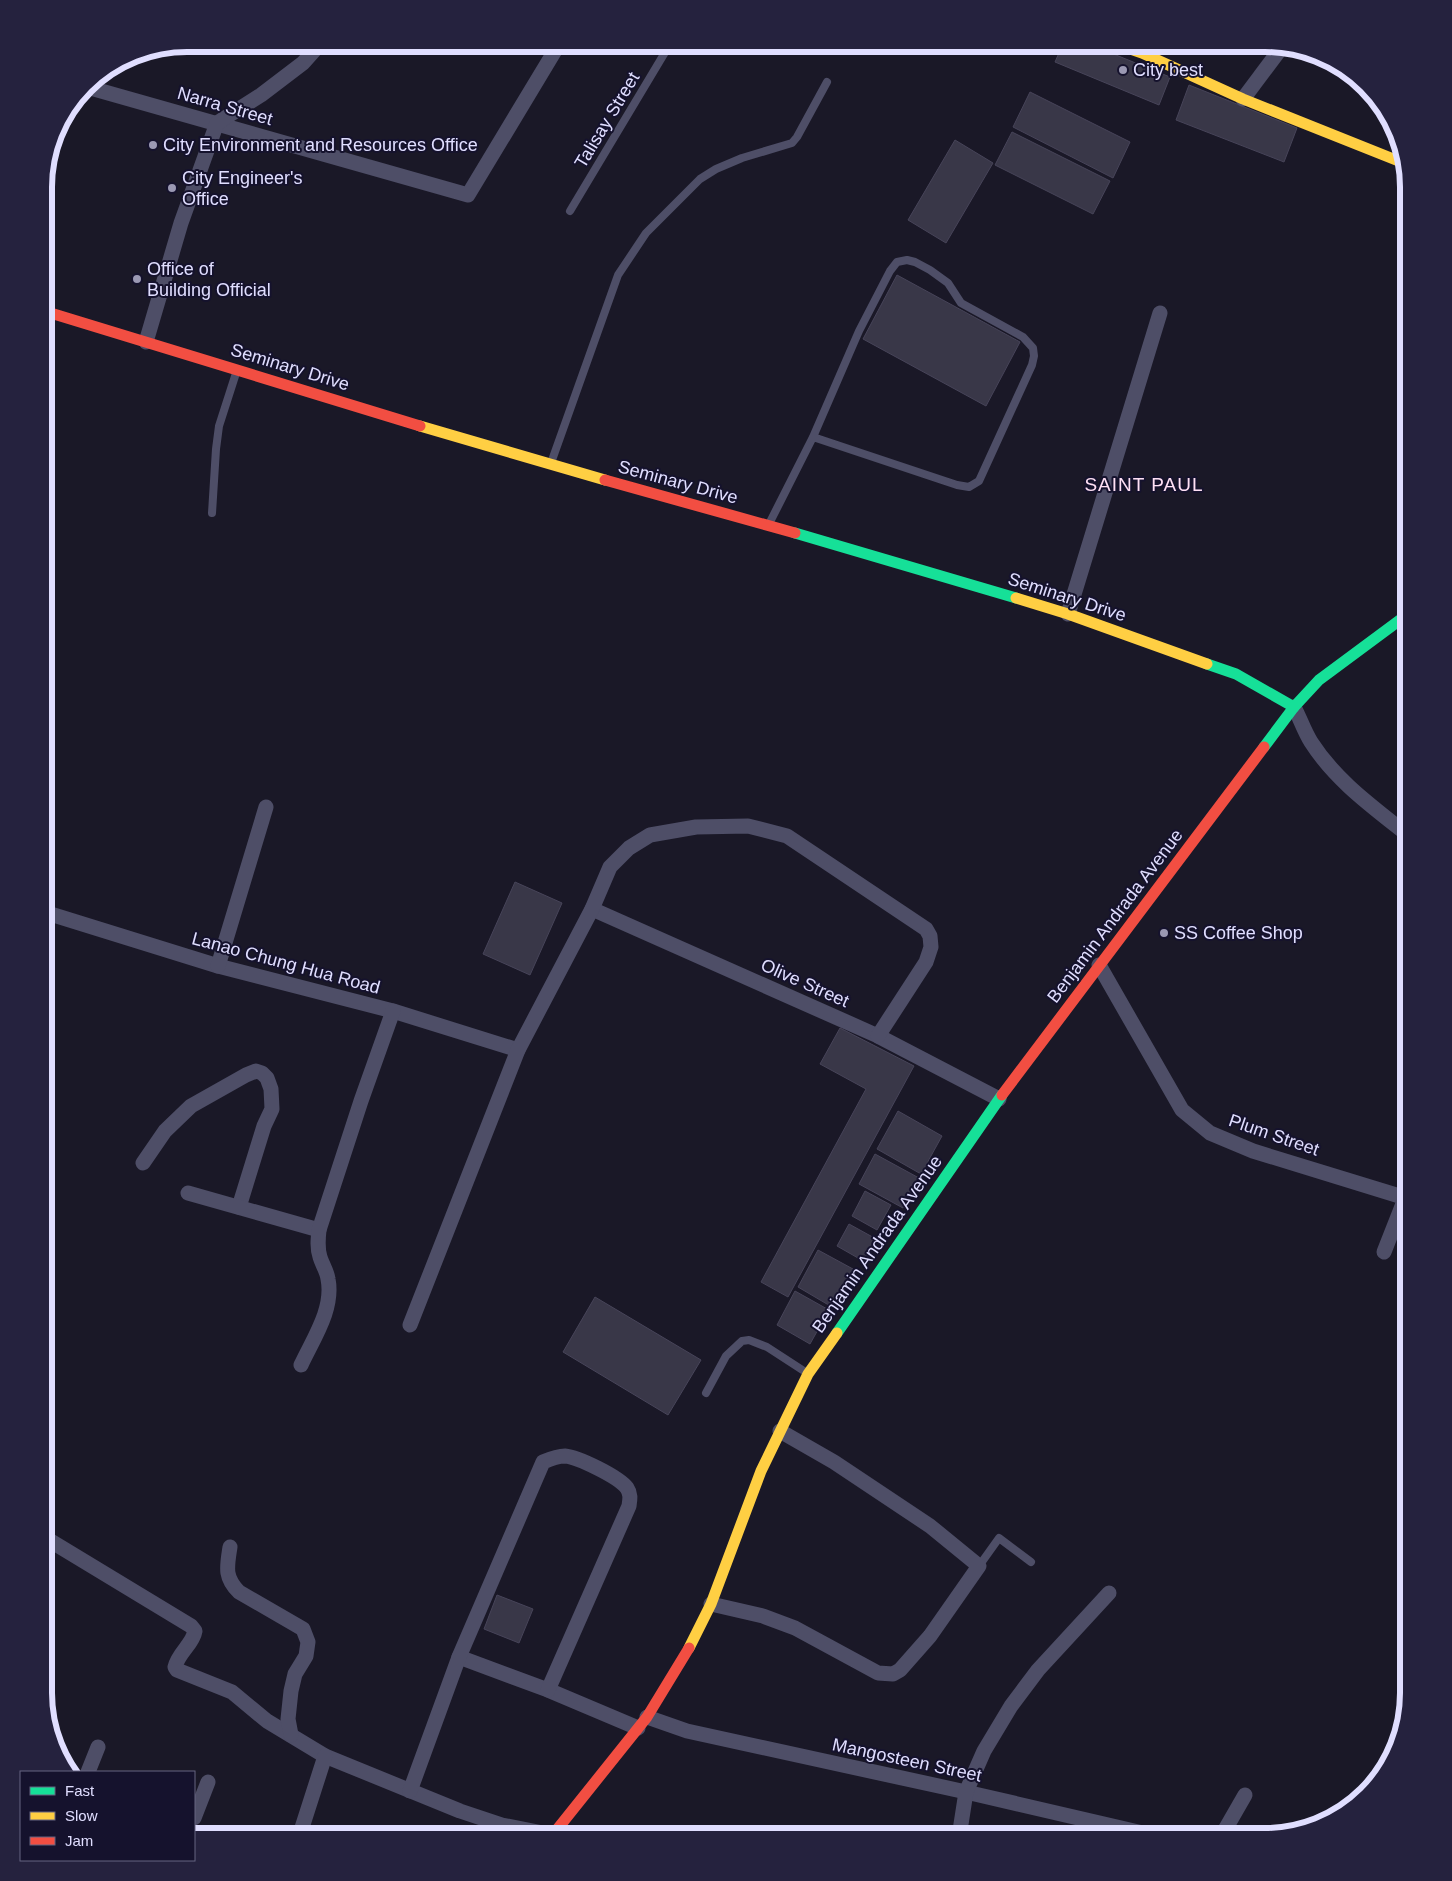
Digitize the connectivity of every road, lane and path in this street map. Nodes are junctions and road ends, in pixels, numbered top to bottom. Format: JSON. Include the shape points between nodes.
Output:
{"nodes":[{"id":1,"x":313,"y":52,"type":"edge"},
{"id":2,"x":554,"y":52,"type":"edge"},
{"id":3,"x":665,"y":52,"type":"edge"},
{"id":4,"x":1142,"y":53,"type":"edge"},
{"id":5,"x":1277,"y":53,"type":"edge"},
{"id":6,"x":826,"y":82,"type":"dead end"},
{"id":7,"x":95,"y":89,"type":"edge"},
{"id":8,"x":1243,"y":99,"type":"junction"},
{"id":9,"x":217,"y":123,"type":"junction"},
{"id":10,"x":1396,"y":160,"type":"edge"},
{"id":11,"x":570,"y":211,"type":"dead end"},
{"id":12,"x":1160,"y":313,"type":"dead end"},
{"id":13,"x":53,"y":314,"type":"edge"},
{"id":14,"x":146,"y":342,"type":"junction"},
{"id":15,"x":237,"y":370,"type":"junction"},
{"id":16,"x":813,"y":437,"type":"junction"},
{"id":17,"x":551,"y":464,"type":"junction"},
{"id":18,"x":212,"y":513,"type":"dead end"},
{"id":19,"x":768,"y":525,"type":"junction"},
{"id":20,"x":1068,"y":614,"type":"junction"},
{"id":21,"x":1400,"y":620,"type":"edge"},
{"id":22,"x":1294,"y":707,"type":"junction"},
{"id":23,"x":266,"y":808,"type":"dead end"},
{"id":24,"x":1400,"y":829,"type":"edge"},
{"id":25,"x":592,"y":909,"type":"junction"},
{"id":26,"x":53,"y":915,"type":"edge"},
{"id":27,"x":1100,"y":965,"type":"junction"},
{"id":28,"x":218,"y":966,"type":"junction"},
{"id":29,"x":393,"y":1011,"type":"junction"},
{"id":30,"x":878,"y":1036,"type":"junction"},
{"id":31,"x":518,"y":1050,"type":"junction"},
{"id":32,"x":999,"y":1099,"type":"junction"},
{"id":33,"x":143,"y":1163,"type":"dead end"},
{"id":34,"x":188,"y":1192,"type":"dead end"},
{"id":35,"x":1400,"y":1192,"type":"edge"},
{"id":36,"x":239,"y":1207,"type":"junction"},
{"id":37,"x":1400,"y":1226,"type":"edge"},
{"id":38,"x":319,"y":1230,"type":"junction"},
{"id":39,"x":1384,"y":1252,"type":"dead end"},
{"id":40,"x":410,"y":1325,"type":"dead end"},
{"id":41,"x":301,"y":1365,"type":"dead end"},
{"id":42,"x":808,"y":1374,"type":"junction"},
{"id":43,"x":706,"y":1393,"type":"dead end"},
{"id":44,"x":780,"y":1431,"type":"junction"},
{"id":45,"x":52,"y":1542,"type":"edge"},
{"id":46,"x":230,"y":1547,"type":"dead end"},
{"id":47,"x":1031,"y":1562,"type":"dead end"},
{"id":48,"x":979,"y":1566,"type":"junction"},
{"id":49,"x":1109,"y":1593,"type":"dead end"},
{"id":50,"x":711,"y":1604,"type":"junction"},
{"id":51,"x":459,"y":1658,"type":"junction"},
{"id":52,"x":548,"y":1690,"type":"junction"},
{"id":53,"x":642,"y":1723,"type":"junction"},
{"id":54,"x":291,"y":1735,"type":"junction"},
{"id":55,"x":98,"y":1747,"type":"dead end"},
{"id":56,"x":325,"y":1756,"type":"junction"},
{"id":57,"x":88,"y":1771,"type":"edge"},
{"id":58,"x":208,"y":1782,"type":"dead end"},
{"id":59,"x":410,"y":1791,"type":"junction"},
{"id":60,"x":966,"y":1792,"type":"junction"},
{"id":61,"x":1245,"y":1795,"type":"dead end"},
{"id":62,"x":195,"y":1815,"type":"edge"},
{"id":63,"x":302,"y":1828,"type":"edge"},
{"id":64,"x":515,"y":1828,"type":"edge"},
{"id":65,"x":562,"y":1828,"type":"edge"},
{"id":66,"x":960,"y":1828,"type":"edge"},
{"id":67,"x":1121,"y":1828,"type":"edge"},
{"id":68,"x":1225,"y":1828,"type":"edge"}],
"edges":[{"from":1,"to":9,"type":"street","via":[[261,95]]},
{"from":2,"to":9,"type":"street","name":"Narra Street","via":[[468,195]]},
{"from":3,"to":11,"type":"lane","name":"Talisay Street"},
{"from":4,"to":8,"type":"street"},
{"from":5,"to":8,"type":"street"},
{"from":6,"to":17,"type":"lane","via":[[792,143],[716,169],[700,179],[646,234],[618,276]]},
{"from":7,"to":9,"type":"street","name":"Narra Street"},
{"from":8,"to":10,"type":"street"},
{"from":9,"to":14,"type":"street","via":[[181,223]]},
{"from":12,"to":20,"type":"street"},
{"from":13,"to":14,"type":"street","name":"Seminary Drive"},
{"from":14,"to":15,"type":"street","name":"Seminary Drive"},
{"from":15,"to":17,"type":"street","name":"Seminary Drive"},
{"from":15,"to":18,"type":"lane","via":[[219,426]]},
{"from":16,"to":16,"type":"lane","via":[[859,331],[897,262],[907,260],[930,270],[948,283],[961,303],[1023,337],[1032,348],[1034,356],[1028,374],[978,481],[969,487],[957,486]]},
{"from":16,"to":19,"type":"lane"},
{"from":17,"to":19,"type":"street","name":"Seminary Drive"},
{"from":19,"to":20,"type":"street","name":"Seminary Drive"},
{"from":20,"to":22,"type":"street","name":"Seminary Drive","via":[[1236,674]]},
{"from":21,"to":22,"type":"street","name":"Benjamin Andrada Avenue","via":[[1319,680]]},
{"from":22,"to":24,"type":"street","via":[[1310,741],[1331,769]]},
{"from":22,"to":27,"type":"street","name":"Benjamin Andrada Avenue"},
{"from":23,"to":28,"type":"street"},
{"from":25,"to":30,"type":"street","name":"Olive Street"},
{"from":25,"to":30,"type":"street","via":[[610,867],[629,848],[650,835],[696,827],[748,826],[787,836],[926,929],[930,936],[931,947],[926,962]]},
{"from":25,"to":31,"type":"street"},
{"from":26,"to":28,"type":"street","name":"Lanao Chung Hua Road"},
{"from":27,"to":32,"type":"street","name":"Benjamin Andrada Avenue"},
{"from":27,"to":35,"type":"street","name":"Plum Street","via":[[1182,1110],[1210,1133],[1253,1151]]},
{"from":28,"to":29,"type":"street","name":"Lanao Chung Hua Road"},
{"from":29,"to":31,"type":"street","name":"Lanao Chung Hua Road"},
{"from":29,"to":38,"type":"street"},
{"from":30,"to":32,"type":"street","name":"Olive Street"},
{"from":31,"to":40,"type":"street"},
{"from":32,"to":42,"type":"street","name":"Benjamin Andrada Avenue"},
{"from":33,"to":36,"type":"street","via":[[165,1131],[191,1106],[256,1071],[262,1073],[268,1078],[271,1088],[272,1109]]},
{"from":34,"to":36,"type":"street"},
{"from":36,"to":38,"type":"street"},
{"from":37,"to":39,"type":"street"},
{"from":38,"to":41,"type":"street","via":[[320,1257],[330,1293],[328,1308]]},
{"from":42,"to":43,"type":"lane","via":[[767,1347],[749,1340],[742,1341],[726,1356]]},
{"from":42,"to":44,"type":"street","name":"Benjamin Andrada Avenue"},
{"from":44,"to":48,"type":"street","via":[[834,1462],[930,1526]]},
{"from":44,"to":50,"type":"street","name":"Benjamin Andrada Avenue","via":[[761,1471]]},
{"from":45,"to":54,"type":"street","via":[[191,1626],[195,1630],[194,1636],[178,1658],[176,1669],[232,1692],[267,1721]]},
{"from":46,"to":54,"type":"street","via":[[227,1571],[230,1583],[239,1592],[303,1629],[308,1642],[306,1656],[295,1674],[291,1690],[288,1719]]},
{"from":47,"to":48,"type":"lane","via":[[999,1538]]},
{"from":48,"to":50,"type":"street","via":[[930,1636],[893,1674],[878,1673],[795,1628],[763,1616]]},
{"from":49,"to":60,"type":"street","via":[[1038,1670],[1012,1706],[984,1751]]},
{"from":50,"to":53,"type":"street","name":"Benjamin Andrada Avenue","via":[[697,1634]]},
{"from":51,"to":52,"type":"street","name":"Mangosteen Street"},
{"from":51,"to":52,"type":"street","via":[[543,1462],[567,1456],[605,1471],[626,1487],[631,1497]]},
{"from":51,"to":59,"type":"street"},
{"from":52,"to":53,"type":"street","name":"Mangosteen Street"},
{"from":53,"to":60,"type":"street","name":"Mangosteen Street"},
{"from":53,"to":65,"type":"street","name":"Benjamin Andrada Avenue"},
{"from":54,"to":56,"type":"street"},
{"from":55,"to":57,"type":"street"},
{"from":56,"to":59,"type":"street"},
{"from":56,"to":63,"type":"street"},
{"from":58,"to":62,"type":"street"},
{"from":59,"to":64,"type":"street"},
{"from":60,"to":66,"type":"street"},
{"from":60,"to":67,"type":"street","name":"Mangosteen Street"},
{"from":61,"to":68,"type":"street"}]}
